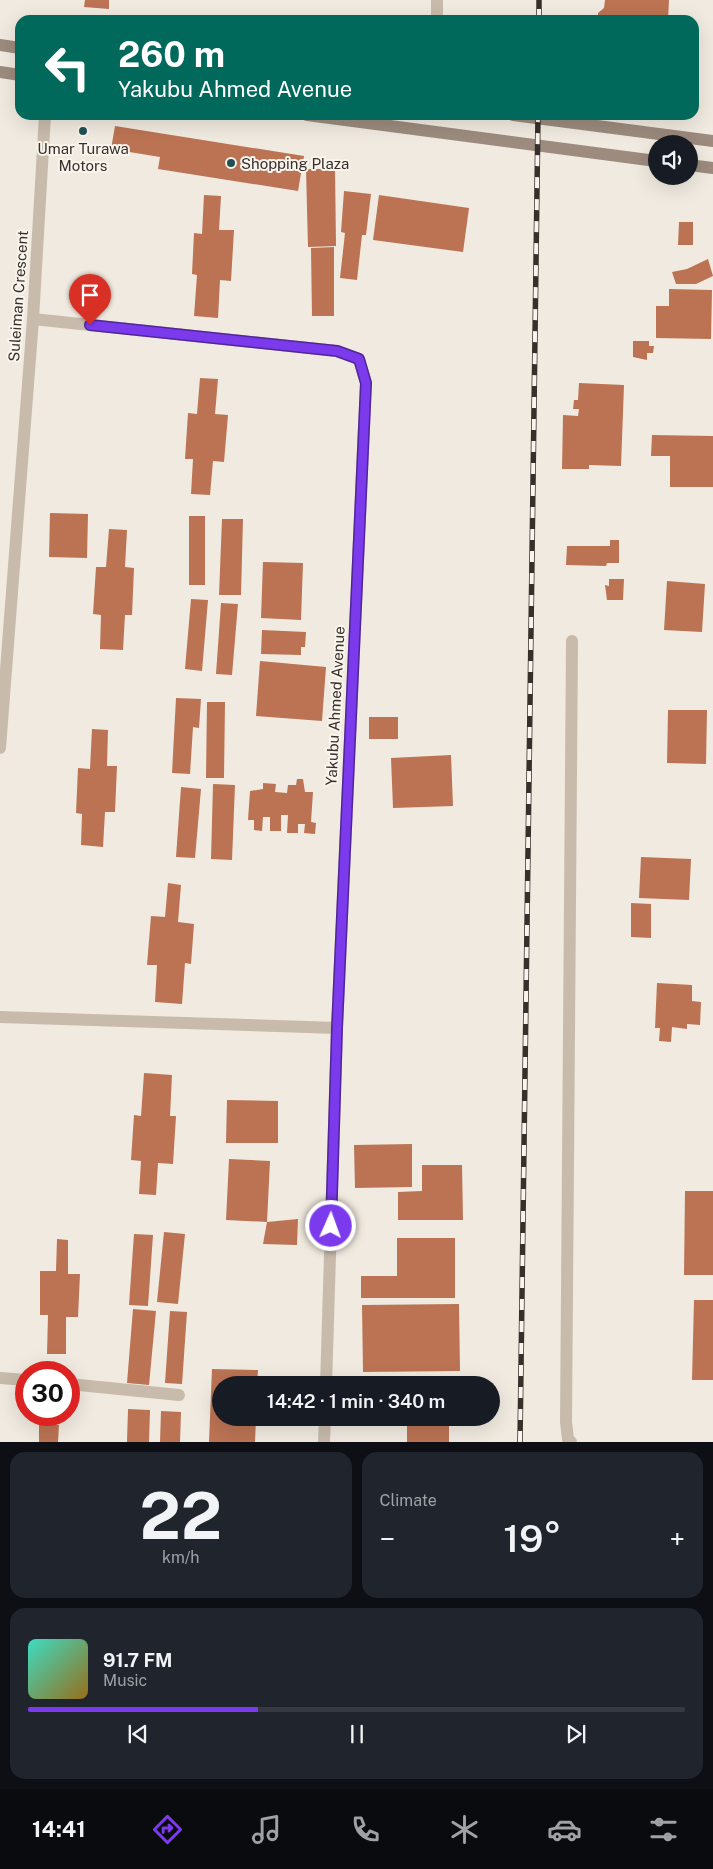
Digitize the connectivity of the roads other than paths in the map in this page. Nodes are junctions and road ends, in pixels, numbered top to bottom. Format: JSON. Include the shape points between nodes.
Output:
{"nodes":[{"id":1,"x":437,"y":0,"type":"edge"},
{"id":2,"x":437,"y":15,"type":"edge"},
{"id":3,"x":0,"y":46,"type":"edge"},
{"id":4,"x":15,"y":48,"type":"edge"},
{"id":5,"x":0,"y":72,"type":"edge"},
{"id":6,"x":15,"y":74,"type":"edge"},
{"id":7,"x":45,"y":120,"type":"edge"},
{"id":8,"x":343,"y":120,"type":"edge"},
{"id":9,"x":551,"y":120,"type":"edge"},
{"id":10,"x":713,"y":141,"type":"edge"},
{"id":11,"x":648,"y":160,"type":"edge"},
{"id":12,"x":698,"y":166,"type":"edge"},
{"id":13,"x":713,"y":168,"type":"edge"},
{"id":14,"x":33,"y":319,"type":"junction"},
{"id":15,"x":572,"y":641,"type":"dead end"},
{"id":16,"x":0,"y":748,"type":"edge"},
{"id":17,"x":0,"y":1017,"type":"edge"},
{"id":18,"x":337,"y":1028,"type":"junction"},
{"id":19,"x":326,"y":1376,"type":"edge"},
{"id":20,"x":0,"y":1378,"type":"edge"},
{"id":21,"x":15,"y":1379,"type":"edge"},
{"id":22,"x":80,"y":1385,"type":"edge"},
{"id":23,"x":179,"y":1395,"type":"dead end"},
{"id":24,"x":325,"y":1426,"type":"edge"},
{"id":25,"x":324,"y":1442,"type":"edge"},
{"id":26,"x":571,"y":1442,"type":"edge"}],
"edges":[{"from":1,"to":2,"type":"street"},
{"from":3,"to":4,"type":"main road"},
{"from":5,"to":6,"type":"main road"},
{"from":7,"to":14,"type":"street","name":"Suleiman Crescent"},
{"from":8,"to":11,"type":"main road"},
{"from":9,"to":10,"type":"main road"},
{"from":12,"to":13,"type":"main road"},
{"from":14,"to":16,"type":"street","name":"Suleiman Crescent"},
{"from":14,"to":18,"type":"street","name":"Yakubu Ahmed Avenue","via":[[337,351],[359,359],[366,383]]},
{"from":15,"to":26,"type":"street","via":[[566,1422]]},
{"from":17,"to":18,"type":"street"},
{"from":18,"to":19,"type":"street","name":"Yakubu Ahmed Avenue"},
{"from":20,"to":21,"type":"street"},
{"from":22,"to":23,"type":"street"},
{"from":24,"to":25,"type":"street"}]}
